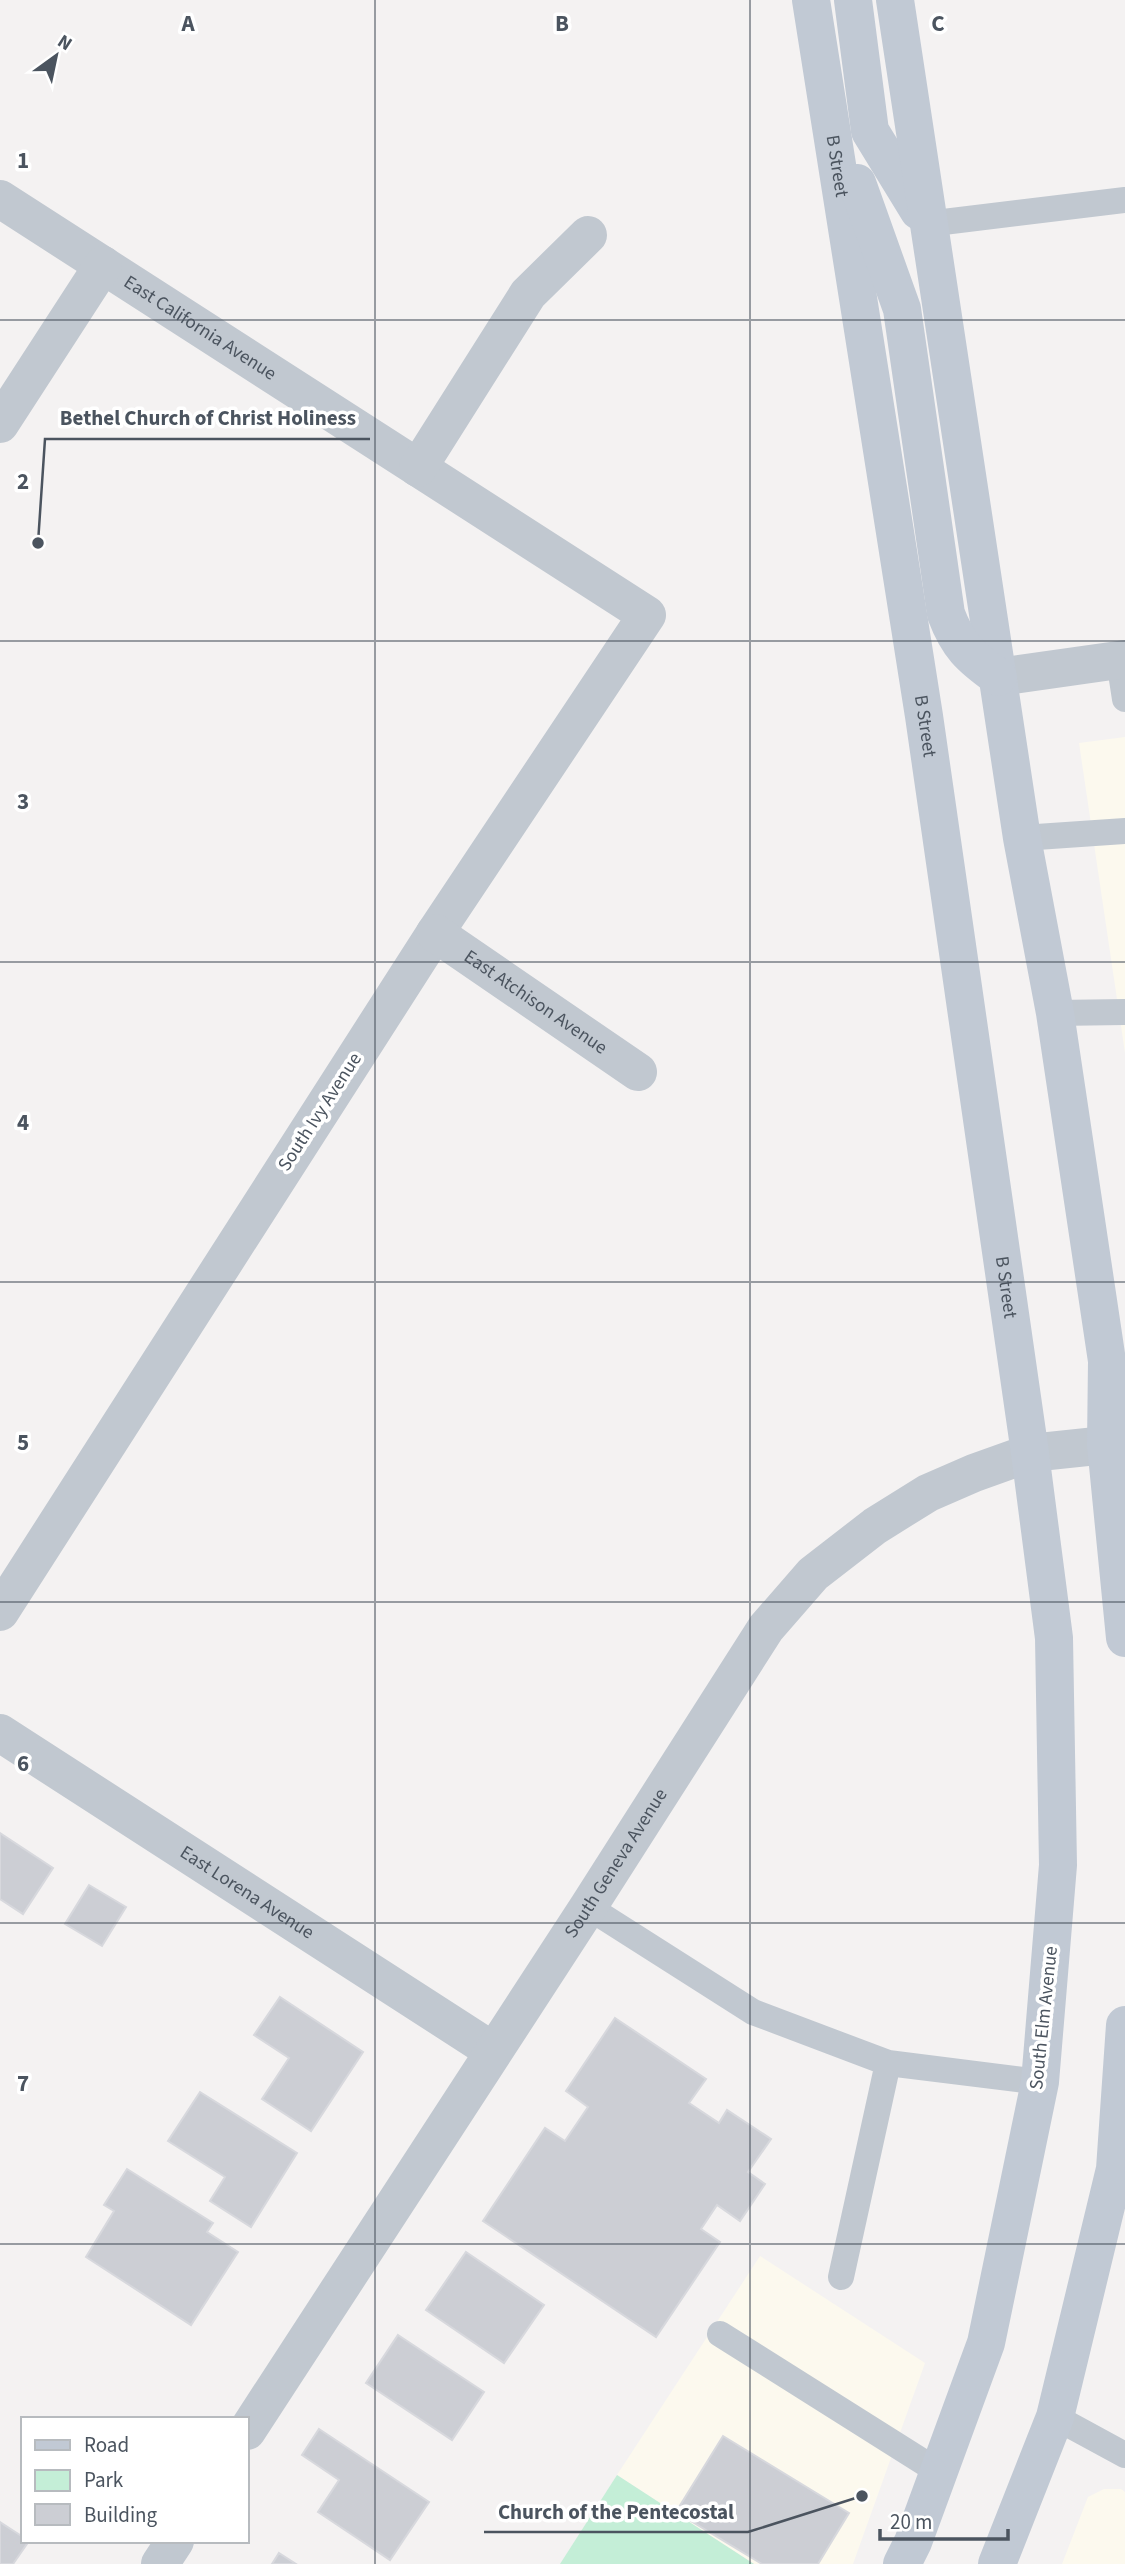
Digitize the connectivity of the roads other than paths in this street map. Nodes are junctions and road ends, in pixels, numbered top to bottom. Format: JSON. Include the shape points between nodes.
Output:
{"nodes":[{"id":1,"x":811,"y":0,"type":"edge"},
{"id":2,"x":853,"y":0,"type":"edge"},
{"id":3,"x":895,"y":0,"type":"edge"},
{"id":4,"x":825,"y":95,"type":"junction"},
{"id":5,"x":0,"y":199,"type":"edge"},
{"id":6,"x":1125,"y":200,"type":"edge"},
{"id":7,"x":927,"y":224,"type":"junction"},
{"id":8,"x":589,"y":235,"type":"dead end"},
{"id":9,"x":103,"y":265,"type":"junction"},
{"id":10,"x":0,"y":424,"type":"edge"},
{"id":11,"x":418,"y":468,"type":"junction"},
{"id":12,"x":647,"y":615,"type":"joint"},
{"id":13,"x":1122,"y":659,"type":"edge"},
{"id":14,"x":998,"y":677,"type":"junction"},
{"id":15,"x":1125,"y":699,"type":"edge"},
{"id":16,"x":1125,"y":831,"type":"edge"},
{"id":17,"x":1022,"y":838,"type":"junction"},
{"id":18,"x":435,"y":933,"type":"junction"},
{"id":19,"x":1125,"y":1012,"type":"edge"},
{"id":20,"x":1055,"y":1013,"type":"junction"},
{"id":21,"x":638,"y":1072,"type":"dead end"},
{"id":22,"x":1107,"y":1445,"type":"junction"},
{"id":23,"x":1030,"y":1453,"type":"junction"},
{"id":24,"x":0,"y":1612,"type":"edge"},
{"id":25,"x":1125,"y":1638,"type":"edge"},
{"id":26,"x":0,"y":1733,"type":"edge"},
{"id":27,"x":588,"y":1907,"type":"junction"},
{"id":28,"x":1125,"y":2025,"type":"edge"},
{"id":29,"x":493,"y":2051,"type":"junction"},
{"id":30,"x":888,"y":2063,"type":"junction"},
{"id":31,"x":1040,"y":2082,"type":"junction"},
{"id":32,"x":841,"y":2277,"type":"dead end"},
{"id":33,"x":720,"y":2334,"type":"dead end"},
{"id":34,"x":1055,"y":2417,"type":"junction"},
{"id":35,"x":248,"y":2429,"type":"edge"},
{"id":36,"x":1125,"y":2455,"type":"edge"},
{"id":37,"x":939,"y":2472,"type":"junction"},
{"id":38,"x":174,"y":2543,"type":"edge"},
{"id":39,"x":160,"y":2564,"type":"edge"},
{"id":40,"x":902,"y":2564,"type":"edge"},
{"id":41,"x":997,"y":2564,"type":"edge"}],
"edges":[{"from":1,"to":4,"type":"main road","name":"B Street"},
{"from":2,"to":7,"type":"main road","via":[[870,131]]},
{"from":3,"to":7,"type":"main road"},
{"from":4,"to":14,"type":"main road","via":[[902,309],[946,614],[954,637]]},
{"from":4,"to":23,"type":"main road","name":"B Street","via":[[926,729]]},
{"from":5,"to":9,"type":"street","name":"East California Avenue"},
{"from":6,"to":7,"type":"lane"},
{"from":7,"to":14,"type":"main road"},
{"from":8,"to":11,"type":"street","via":[[528,294]]},
{"from":9,"to":10,"type":"street"},
{"from":9,"to":11,"type":"street","name":"East California Avenue"},
{"from":11,"to":12,"type":"street","name":"East California Avenue"},
{"from":12,"to":18,"type":"street","name":"South Ivy Avenue"},
{"from":13,"to":14,"type":"street"},
{"from":13,"to":15,"type":"lane"},
{"from":14,"to":17,"type":"main road"},
{"from":16,"to":17,"type":"lane"},
{"from":17,"to":20,"type":"main road"},
{"from":18,"to":21,"type":"street","name":"East Atchison Avenue"},
{"from":18,"to":24,"type":"street","name":"South Ivy Avenue"},
{"from":19,"to":20,"type":"lane"},
{"from":20,"to":22,"type":"main road","via":[[1107,1362]]},
{"from":22,"to":23,"type":"street","name":"South Geneva Avenue"},
{"from":22,"to":25,"type":"main road"},
{"from":23,"to":27,"type":"street","name":"South Geneva Avenue","via":[[928,1493],[875,1526],[813,1574],[766,1628]]},
{"from":23,"to":31,"type":"main road","name":"South Elm Avenue","via":[[1054,1638],[1058,1865]]},
{"from":26,"to":29,"type":"street","name":"East Lorena Avenue"},
{"from":27,"to":29,"type":"street","name":"South Geneva Avenue"},
{"from":27,"to":30,"type":"lane","via":[[752,2012]]},
{"from":28,"to":34,"type":"main road","via":[[1115,2169]]},
{"from":29,"to":35,"type":"street","name":"South Geneva Avenue"},
{"from":30,"to":31,"type":"lane"},
{"from":30,"to":32,"type":"lane"},
{"from":31,"to":37,"type":"main road","name":"South Elm Avenue","via":[[986,2343]]},
{"from":33,"to":37,"type":"lane"},
{"from":34,"to":36,"type":"lane"},
{"from":34,"to":41,"type":"main road"},
{"from":37,"to":40,"type":"main road","name":"South Elm Avenue"},
{"from":38,"to":39,"type":"street"}]}
